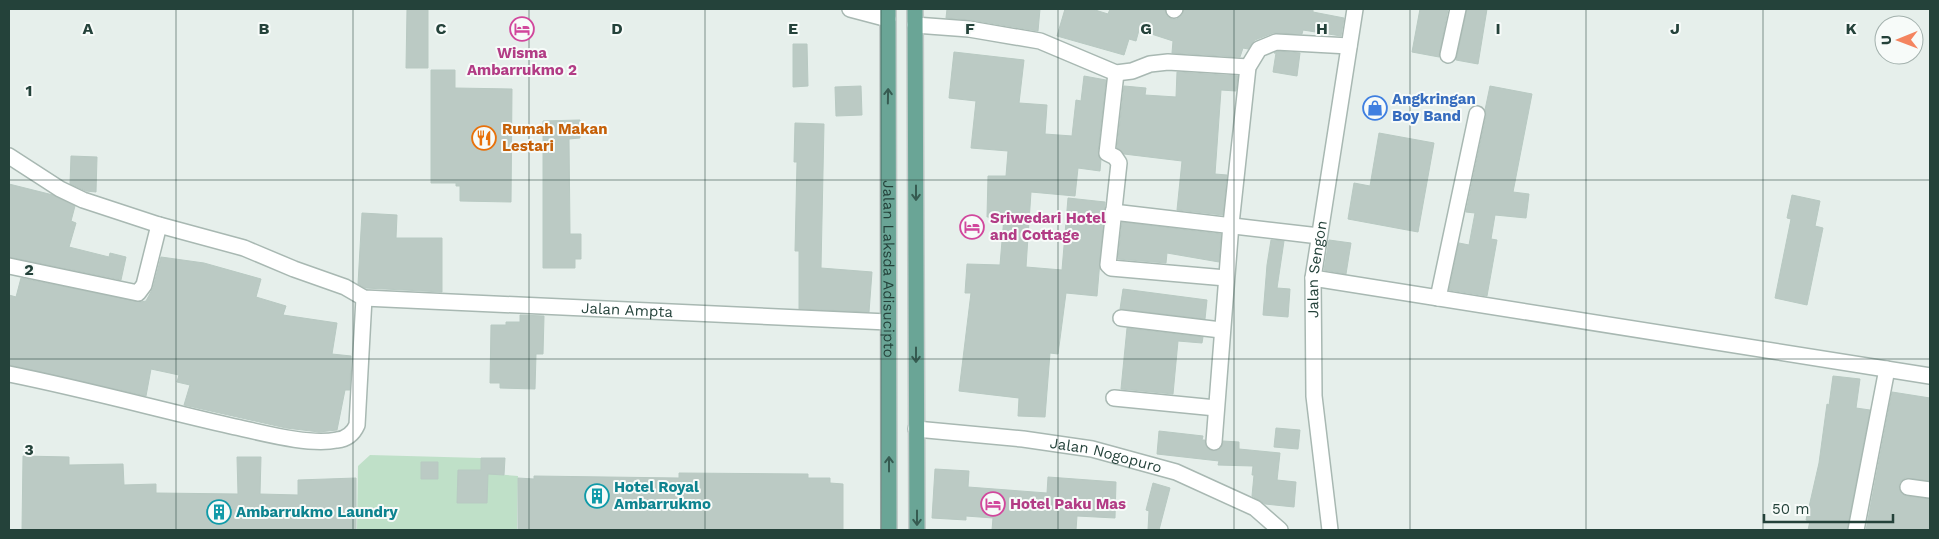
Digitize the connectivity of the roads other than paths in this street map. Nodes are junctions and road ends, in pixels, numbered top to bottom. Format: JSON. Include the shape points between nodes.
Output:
{"nodes":[{"id":1,"x":850,"y":9,"type":"edge"},
{"id":2,"x":915,"y":9,"type":"edge"},
{"id":3,"x":1355,"y":9,"type":"edge"},
{"id":4,"x":1458,"y":9,"type":"edge"},
{"id":5,"x":888,"y":14,"type":"edge"},
{"id":6,"x":915,"y":25,"type":"junction"},
{"id":7,"x":1349,"y":46,"type":"junction"},
{"id":8,"x":1448,"y":55,"type":"dead end"},
{"id":9,"x":1248,"y":67,"type":"junction"},
{"id":10,"x":1116,"y":72,"type":"junction"},
{"id":11,"x":1477,"y":114,"type":"dead end"},
{"id":12,"x":9,"y":156,"type":"edge"},
{"id":13,"x":1113,"y":212,"type":"junction"},
{"id":14,"x":159,"y":224,"type":"junction"},
{"id":15,"x":1231,"y":224,"type":"junction"},
{"id":16,"x":1319,"y":236,"type":"junction"},
{"id":17,"x":9,"y":266,"type":"edge"},
{"id":18,"x":1226,"y":278,"type":"junction"},
{"id":19,"x":1313,"y":278,"type":"junction"},
{"id":20,"x":364,"y":298,"type":"junction"},
{"id":21,"x":1438,"y":298,"type":"junction"},
{"id":22,"x":1121,"y":318,"type":"dead end"},
{"id":23,"x":888,"y":322,"type":"junction"},
{"id":24,"x":1222,"y":330,"type":"junction"},
{"id":25,"x":1887,"y":369,"type":"junction"},
{"id":26,"x":9,"y":374,"type":"edge"},
{"id":27,"x":1930,"y":376,"type":"edge"},
{"id":28,"x":1114,"y":398,"type":"dead end"},
{"id":29,"x":1216,"y":408,"type":"junction"},
{"id":30,"x":916,"y":430,"type":"junction"},
{"id":31,"x":1214,"y":442,"type":"dead end"},
{"id":32,"x":1908,"y":487,"type":"dead end"},
{"id":33,"x":1930,"y":490,"type":"edge"},
{"id":34,"x":889,"y":530,"type":"edge"},
{"id":35,"x":917,"y":530,"type":"edge"},
{"id":36,"x":1280,"y":530,"type":"edge"},
{"id":37,"x":1330,"y":530,"type":"edge"},
{"id":38,"x":1856,"y":530,"type":"edge"}],
"edges":[{"from":1,"to":5,"type":"street"},
{"from":2,"to":6,"type":"main road","name":"Jalan Laksda Adisucipto"},
{"from":3,"to":7,"type":"street","name":"Jalan Sengon"},
{"from":4,"to":8,"type":"street"},
{"from":23,"to":5,"type":"main road","name":"Jalan Laksda Adisucipto","one_way":true},
{"from":6,"to":10,"type":"street","via":[[969,29],[1040,41]]},
{"from":6,"to":30,"type":"main road","name":"Jalan Laksda Adisucipto","one_way":true},
{"from":7,"to":9,"type":"street","via":[[1276,42],[1259,49]]},
{"from":7,"to":16,"type":"street","name":"Jalan Sengon"},
{"from":9,"to":10,"type":"street","via":[[1168,62]]},
{"from":9,"to":15,"type":"street"},
{"from":10,"to":13,"type":"street","via":[[1108,153],[1119,163]]},
{"from":11,"to":21,"type":"street"},
{"from":12,"to":14,"type":"street","via":[[75,196]]},
{"from":13,"to":15,"type":"street"},
{"from":13,"to":18,"type":"street","via":[[1107,260],[1111,268]]},
{"from":14,"to":17,"type":"street","via":[[144,285],[138,293]]},
{"from":14,"to":20,"type":"street","via":[[244,248],[346,287]]},
{"from":15,"to":16,"type":"street"},
{"from":15,"to":18,"type":"street"},
{"from":16,"to":19,"type":"street","name":"Jalan Sengon"},
{"from":18,"to":24,"type":"street"},
{"from":19,"to":21,"type":"street"},
{"from":19,"to":37,"type":"street","name":"Jalan Sengon","via":[[1314,396]]},
{"from":20,"to":23,"type":"street","name":"Jalan Ampta"},
{"from":20,"to":26,"type":"street","via":[[357,425],[351,435],[337,440],[314,441],[263,433]]},
{"from":21,"to":25,"type":"street"},
{"from":22,"to":24,"type":"street"},
{"from":34,"to":23,"type":"main road","name":"Jalan Laksda Adisucipto","one_way":true},
{"from":24,"to":29,"type":"street"},
{"from":25,"to":27,"type":"street"},
{"from":25,"to":38,"type":"street"},
{"from":28,"to":29,"type":"street"},
{"from":29,"to":31,"type":"street"},
{"from":30,"to":35,"type":"main road","name":"Jalan Laksda Adisucipto","one_way":true},
{"from":30,"to":36,"type":"street","name":"Jalan Nogopuro","via":[[1092,449],[1176,472],[1255,508]]},
{"from":32,"to":33,"type":"street"}]}
